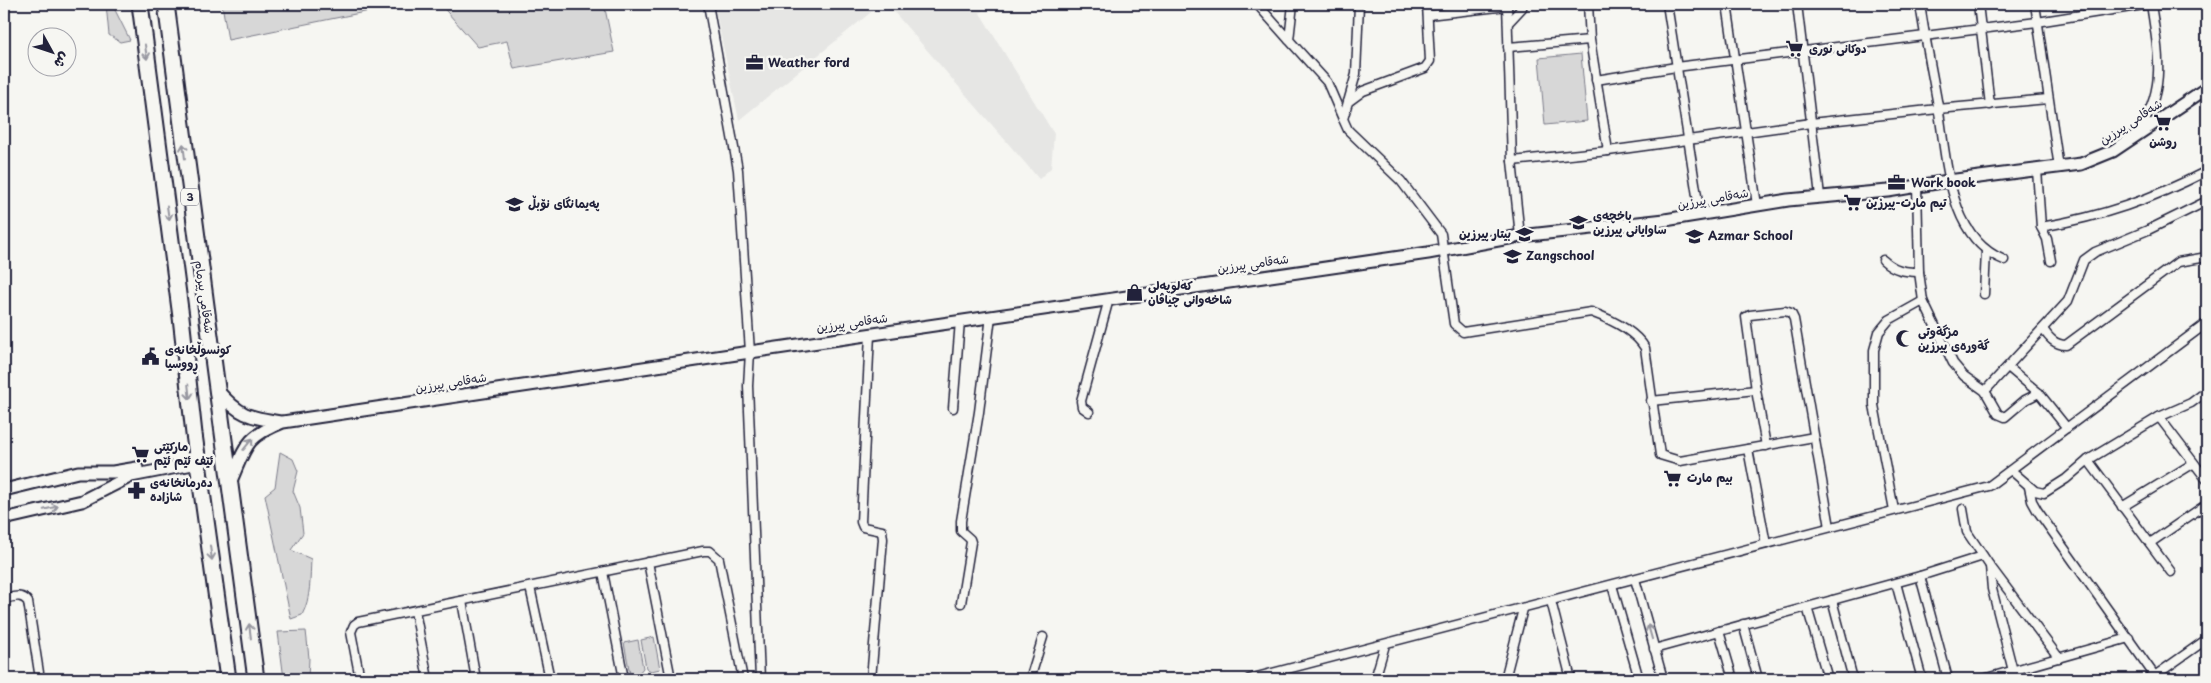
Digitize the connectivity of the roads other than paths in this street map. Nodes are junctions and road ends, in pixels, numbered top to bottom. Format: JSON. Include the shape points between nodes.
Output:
{"nodes":[{"id":1,"x":140,"y":4,"type":"edge"},
{"id":2,"x":166,"y":4,"type":"edge"},
{"id":3,"x":708,"y":4,"type":"edge"},
{"id":4,"x":1257,"y":4,"type":"edge"},
{"id":5,"x":1292,"y":4,"type":"edge"},
{"id":6,"x":1359,"y":4,"type":"edge"},
{"id":7,"x":1428,"y":4,"type":"edge"},
{"id":8,"x":1523,"y":4,"type":"edge"},
{"id":9,"x":1588,"y":4,"type":"edge"},
{"id":10,"x":1598,"y":4,"type":"edge"},
{"id":11,"x":1667,"y":4,"type":"edge"},
{"id":12,"x":1727,"y":4,"type":"edge"},
{"id":13,"x":1797,"y":4,"type":"edge"},
{"id":14,"x":1920,"y":4,"type":"edge"},
{"id":15,"x":1978,"y":4,"type":"edge"},
{"id":16,"x":2034,"y":4,"type":"edge"},
{"id":17,"x":2151,"y":4,"type":"edge"},
{"id":18,"x":1507,"y":5,"type":"edge"},
{"id":19,"x":1428,"y":15,"type":"junction"},
{"id":20,"x":2037,"y":22,"type":"junction"},
{"id":21,"x":1508,"y":23,"type":"junction"},
{"id":22,"x":1981,"y":29,"type":"junction"},
{"id":23,"x":1925,"y":35,"type":"junction"},
{"id":24,"x":1290,"y":40,"type":"junction"},
{"id":25,"x":1590,"y":40,"type":"junction"},
{"id":26,"x":1508,"y":47,"type":"junction"},
{"id":27,"x":1804,"y":50,"type":"junction"},
{"id":28,"x":1736,"y":60,"type":"junction"},
{"id":29,"x":1676,"y":67,"type":"junction"},
{"id":30,"x":1596,"y":80,"type":"junction"},
{"id":31,"x":2207,"y":88,"type":"edge"},
{"id":32,"x":2048,"y":99,"type":"junction"},
{"id":33,"x":1348,"y":102,"type":"junction"},
{"id":34,"x":1990,"y":105,"type":"junction"},
{"id":35,"x":1938,"y":108,"type":"junction"},
{"id":36,"x":1342,"y":119,"type":"junction"},
{"id":37,"x":1811,"y":123,"type":"junction"},
{"id":38,"x":1746,"y":132,"type":"junction"},
{"id":39,"x":2134,"y":136,"type":"junction"},
{"id":40,"x":1687,"y":141,"type":"junction"},
{"id":41,"x":1608,"y":152,"type":"junction"},
{"id":42,"x":1512,"y":161,"type":"junction"},
{"id":43,"x":2059,"y":168,"type":"junction"},
{"id":44,"x":2037,"y":170,"type":"junction"},
{"id":45,"x":2207,"y":171,"type":"edge"},
{"id":46,"x":1948,"y":181,"type":"junction"},
{"id":47,"x":1917,"y":185,"type":"junction"},
{"id":48,"x":1820,"y":196,"type":"junction"},
{"id":49,"x":2207,"y":200,"type":"edge"},
{"id":50,"x":1757,"y":205,"type":"junction"},
{"id":51,"x":1700,"y":216,"type":"junction"},
{"id":52,"x":2041,"y":227,"type":"junction"},
{"id":53,"x":1520,"y":236,"type":"junction"},
{"id":54,"x":1445,"y":251,"type":"junction"},
{"id":55,"x":1986,"y":251,"type":"junction"},
{"id":56,"x":2207,"y":257,"type":"edge"},
{"id":57,"x":1883,"y":260,"type":"dead end"},
{"id":58,"x":2004,"y":260,"type":"dead end"},
{"id":59,"x":2051,"y":261,"type":"dead end"},
{"id":60,"x":1919,"y":272,"type":"junction"},
{"id":61,"x":1984,"y":294,"type":"dead end"},
{"id":62,"x":1109,"y":299,"type":"junction"},
{"id":63,"x":1923,"y":301,"type":"junction"},
{"id":64,"x":991,"y":316,"type":"junction"},
{"id":65,"x":960,"y":321,"type":"junction"},
{"id":66,"x":2207,"y":322,"type":"edge"},
{"id":67,"x":2043,"y":329,"type":"junction"},
{"id":68,"x":870,"y":334,"type":"junction"},
{"id":69,"x":750,"y":352,"type":"junction"},
{"id":70,"x":2008,"y":367,"type":"junction"},
{"id":71,"x":217,"y":390,"type":"junction"},
{"id":72,"x":1756,"y":390,"type":"junction"},
{"id":73,"x":1985,"y":391,"type":"junction"},
{"id":74,"x":2207,"y":392,"type":"edge"},
{"id":75,"x":2039,"y":393,"type":"junction"},
{"id":76,"x":1652,"y":401,"type":"junction"},
{"id":77,"x":952,"y":408,"type":"dead end"},
{"id":78,"x":1090,"y":412,"type":"dead end"},
{"id":79,"x":2159,"y":417,"type":"junction"},
{"id":80,"x":283,"y":422,"type":"junction"},
{"id":81,"x":2067,"y":428,"type":"junction"},
{"id":82,"x":1814,"y":437,"type":"junction"},
{"id":83,"x":1766,"y":446,"type":"junction"},
{"id":84,"x":1748,"y":449,"type":"junction"},
{"id":85,"x":198,"y":459,"type":"junction"},
{"id":86,"x":2088,"y":460,"type":"junction"},
{"id":87,"x":2194,"y":463,"type":"junction"},
{"id":88,"x":2012,"y":471,"type":"junction"},
{"id":89,"x":98,"y":473,"type":"junction"},
{"id":90,"x":123,"y":475,"type":"junction"},
{"id":91,"x":2207,"y":480,"type":"edge"},
{"id":92,"x":231,"y":481,"type":"junction"},
{"id":93,"x":2029,"y":487,"type":"junction"},
{"id":94,"x":4,"y":490,"type":"edge"},
{"id":95,"x":103,"y":491,"type":"junction"},
{"id":96,"x":2207,"y":504,"type":"edge"},
{"id":97,"x":2122,"y":507,"type":"junction"},
{"id":98,"x":1963,"y":509,"type":"dead end"},
{"id":99,"x":1894,"y":510,"type":"junction"},
{"id":100,"x":4,"y":519,"type":"edge"},
{"id":101,"x":1830,"y":527,"type":"junction"},
{"id":102,"x":2150,"y":543,"type":"junction"},
{"id":103,"x":1766,"y":544,"type":"junction"},
{"id":104,"x":1983,"y":556,"type":"junction"},
{"id":105,"x":648,"y":562,"type":"junction"},
{"id":106,"x":1990,"y":566,"type":"junction"},
{"id":107,"x":603,"y":572,"type":"junction"},
{"id":108,"x":2171,"y":572,"type":"dead end"},
{"id":109,"x":1920,"y":576,"type":"junction"},
{"id":110,"x":1635,"y":578,"type":"junction"},
{"id":111,"x":1896,"y":583,"type":"junction"},
{"id":112,"x":1612,"y":584,"type":"junction"},
{"id":113,"x":530,"y":587,"type":"junction"},
{"id":114,"x":4,"y":599,"type":"edge"},
{"id":115,"x":1832,"y":600,"type":"junction"},
{"id":116,"x":462,"y":601,"type":"junction"},
{"id":117,"x":1551,"y":601,"type":"junction"},
{"id":118,"x":961,"y":603,"type":"dead end"},
{"id":119,"x":1807,"y":607,"type":"junction"},
{"id":120,"x":1522,"y":609,"type":"junction"},
{"id":121,"x":415,"y":611,"type":"junction"},
{"id":122,"x":1743,"y":624,"type":"junction"},
{"id":123,"x":1719,"y":631,"type":"junction"},
{"id":124,"x":1043,"y":637,"type":"dead end"},
{"id":125,"x":2129,"y":638,"type":"junction"},
{"id":126,"x":2207,"y":639,"type":"edge"},
{"id":127,"x":1385,"y":645,"type":"junction"},
{"id":128,"x":1654,"y":649,"type":"junction"},
{"id":129,"x":2059,"y":658,"type":"junction"},
{"id":130,"x":2012,"y":671,"type":"junction"},
{"id":131,"x":2157,"y":677,"type":"edge"},
{"id":132,"x":40,"y":679,"type":"edge"},
{"id":133,"x":228,"y":679,"type":"edge"},
{"id":134,"x":256,"y":679,"type":"edge"},
{"id":135,"x":360,"y":679,"type":"edge"},
{"id":136,"x":428,"y":679,"type":"edge"},
{"id":137,"x":476,"y":679,"type":"edge"},
{"id":138,"x":550,"y":679,"type":"edge"},
{"id":139,"x":624,"y":679,"type":"edge"},
{"id":140,"x":671,"y":679,"type":"edge"},
{"id":141,"x":743,"y":679,"type":"edge"},
{"id":142,"x":760,"y":679,"type":"edge"},
{"id":143,"x":871,"y":679,"type":"edge"},
{"id":144,"x":1030,"y":679,"type":"edge"},
{"id":145,"x":1249,"y":679,"type":"edge"},
{"id":146,"x":1375,"y":679,"type":"edge"},
{"id":147,"x":1505,"y":679,"type":"edge"},
{"id":148,"x":1571,"y":679,"type":"edge"},
{"id":149,"x":1639,"y":679,"type":"edge"},
{"id":150,"x":1663,"y":679,"type":"edge"},
{"id":151,"x":1733,"y":679,"type":"edge"},
{"id":152,"x":1758,"y":679,"type":"edge"},
{"id":153,"x":1828,"y":679,"type":"edge"},
{"id":154,"x":1854,"y":679,"type":"edge"},
{"id":155,"x":1922,"y":679,"type":"edge"},
{"id":156,"x":1948,"y":679,"type":"edge"},
{"id":157,"x":1983,"y":679,"type":"edge"}],
"edges":[{"from":1,"to":85,"type":"highway","name":"شەقامی پیرمام","number":"3","one_way":true},
{"from":71,"to":2,"type":"highway","name":"شەقامی پیرمام","number":"3","one_way":true},
{"from":3,"to":69,"type":"street","via":[[738,170]]},
{"from":4,"to":24,"type":"street"},
{"from":5,"to":24,"type":"street"},
{"from":6,"to":33,"type":"street","via":[[1356,74]]},
{"from":7,"to":19,"type":"street"},
{"from":8,"to":21,"type":"street"},
{"from":9,"to":10,"type":"street"},
{"from":9,"to":25,"type":"street"},
{"from":11,"to":29,"type":"street"},
{"from":12,"to":28,"type":"street"},
{"from":13,"to":27,"type":"street"},
{"from":14,"to":23,"type":"street"},
{"from":15,"to":22,"type":"street"},
{"from":16,"to":20,"type":"street"},
{"from":17,"to":20,"type":"street"},
{"from":17,"to":39,"type":"street","via":[[2159,78],[2150,109]]},
{"from":18,"to":19,"type":"street"},
{"from":18,"to":21,"type":"street"},
{"from":19,"to":33,"type":"street","via":[[1430,61],[1425,68],[1363,91]]},
{"from":20,"to":22,"type":"street"},
{"from":20,"to":32,"type":"street"},
{"from":21,"to":26,"type":"street"},
{"from":22,"to":23,"type":"street"},
{"from":22,"to":34,"type":"street"},
{"from":23,"to":27,"type":"street"},
{"from":23,"to":35,"type":"street"},
{"from":24,"to":36,"type":"street","via":[[1327,82]]},
{"from":25,"to":26,"type":"street"},
{"from":25,"to":30,"type":"street"},
{"from":26,"to":42,"type":"street"},
{"from":27,"to":28,"type":"street"},
{"from":27,"to":37,"type":"street"},
{"from":28,"to":29,"type":"street"},
{"from":28,"to":38,"type":"street"},
{"from":29,"to":30,"type":"street"},
{"from":29,"to":40,"type":"street"},
{"from":30,"to":41,"type":"street"},
{"from":31,"to":39,"type":"street","name":"شەقامی پیرزین"},
{"from":32,"to":34,"type":"street"},
{"from":32,"to":43,"type":"street"},
{"from":33,"to":36,"type":"street"},
{"from":34,"to":35,"type":"street"},
{"from":35,"to":37,"type":"street"},
{"from":35,"to":46,"type":"street"},
{"from":36,"to":54,"type":"street","via":[[1348,130],[1401,181],[1442,234]]},
{"from":37,"to":38,"type":"street"},
{"from":37,"to":48,"type":"street"},
{"from":38,"to":40,"type":"street"},
{"from":38,"to":50,"type":"street"},
{"from":39,"to":43,"type":"street","name":"شەقامی پیرزین","via":[[2103,156]]},
{"from":40,"to":41,"type":"street"},
{"from":40,"to":51,"type":"street"},
{"from":41,"to":42,"type":"street"},
{"from":42,"to":53,"type":"street"},
{"from":43,"to":44,"type":"street","name":"شەقامی پیرزین"},
{"from":44,"to":46,"type":"street","name":"شەقامی پیرزین"},
{"from":44,"to":52,"type":"street"},
{"from":45,"to":52,"type":"street","via":[[2127,207]]},
{"from":46,"to":47,"type":"street","name":"شەقامی پیرزین"},
{"from":46,"to":55,"type":"street","via":[[1960,216]]},
{"from":47,"to":48,"type":"street","name":"شەقامی پیرزین"},
{"from":47,"to":60,"type":"street"},
{"from":48,"to":50,"type":"street","name":"شەقامی پیرزین"},
{"from":49,"to":67,"type":"street","via":[[2084,260],[2068,301]]},
{"from":50,"to":51,"type":"street","name":"شەقامی پیرزین"},
{"from":51,"to":53,"type":"street","name":"شەقامی پیرزین"},
{"from":52,"to":59,"type":"street"},
{"from":53,"to":54,"type":"street","name":"شەقامی پیرزین"},
{"from":54,"to":62,"type":"street","name":"شەقامی پیرزین"},
{"from":54,"to":76,"type":"street","via":[[1454,324],[1463,332],[1591,312],[1605,317],[1641,340],[1645,348]]},
{"from":55,"to":58,"type":"street"},
{"from":55,"to":61,"type":"street"},
{"from":56,"to":67,"type":"street","via":[[2178,262],[2066,345],[2050,339]]},
{"from":57,"to":60,"type":"street","via":[[1903,272]]},
{"from":60,"to":63,"type":"street"},
{"from":62,"to":64,"type":"street","name":"شەقامی پیرزین"},
{"from":62,"to":78,"type":"street","via":[[1081,401],[1082,407]]},
{"from":63,"to":73,"type":"street","via":[[1953,363],[1964,376]]},
{"from":63,"to":99,"type":"street","via":[[1889,320],[1879,332],[1874,350],[1874,405]]},
{"from":64,"to":65,"type":"street","name":"شەقامی پیرزین"},
{"from":64,"to":118,"type":"street","via":[[961,520],[960,532],[971,542]]},
{"from":65,"to":68,"type":"street","name":"شەقامی پیرزین"},
{"from":65,"to":77,"type":"street"},
{"from":66,"to":81,"type":"street"},
{"from":67,"to":70,"type":"street"},
{"from":68,"to":69,"type":"street","name":"شەقامی پیرزین"},
{"from":68,"to":143,"type":"street","via":[[861,522],[863,527],[883,534]]},
{"from":69,"to":80,"type":"street","name":"شەقامی پیرزین"},
{"from":69,"to":142,"type":"street","via":[[748,386]]},
{"from":70,"to":73,"type":"street"},
{"from":70,"to":75,"type":"street"},
{"from":71,"to":80,"type":"street","via":[[233,408],[244,414]]},
{"from":71,"to":92,"type":"highway","name":"شەقامی پیرمام","number":"3"},
{"from":72,"to":76,"type":"street"},
{"from":72,"to":82,"type":"street","via":[[1746,317],[1750,314],[1791,313]]},
{"from":72,"to":83,"type":"street"},
{"from":73,"to":75,"type":"street","via":[[1998,414],[2005,417]]},
{"from":74,"to":79,"type":"street"},
{"from":75,"to":81,"type":"street"},
{"from":76,"to":84,"type":"street","via":[[1660,455],[1680,460]]},
{"from":79,"to":86,"type":"street"},
{"from":79,"to":87,"type":"street"},
{"from":92,"to":80,"type":"street","one_way":true,"via":[[246,444]]},
{"from":81,"to":88,"type":"street"},
{"from":82,"to":83,"type":"street"},
{"from":82,"to":101,"type":"street"},
{"from":83,"to":84,"type":"street"},
{"from":84,"to":103,"type":"street"},
{"from":85,"to":90,"type":"street"},
{"from":85,"to":133,"type":"highway","name":"شەقامی پیرمام","number":"3","one_way":true},
{"from":86,"to":93,"type":"street","via":[[2044,493]]},
{"from":86,"to":97,"type":"street"},
{"from":87,"to":91,"type":"street"},
{"from":87,"to":97,"type":"street"},
{"from":88,"to":93,"type":"street"},
{"from":88,"to":99,"type":"street","via":[[1975,492]]},
{"from":89,"to":90,"type":"street"},
{"from":89,"to":94,"type":"street","via":[[78,472]]},
{"from":89,"to":95,"type":"street"},
{"from":90,"to":95,"type":"street"},
{"from":134,"to":92,"type":"highway","name":"شەقامی پیرمام","number":"3","one_way":true},
{"from":93,"to":125,"type":"street","via":[[2037,510]]},
{"from":100,"to":95,"type":"street","one_way":true,"via":[[72,503]]},
{"from":96,"to":102,"type":"street"},
{"from":97,"to":102,"type":"street"},
{"from":98,"to":104,"type":"street","via":[[1967,532]]},
{"from":99,"to":101,"type":"street"},
{"from":101,"to":103,"type":"street"},
{"from":102,"to":108,"type":"street"},
{"from":103,"to":110,"type":"street"},
{"from":104,"to":106,"type":"street"},
{"from":104,"to":109,"type":"street"},
{"from":105,"to":107,"type":"street"},
{"from":105,"to":140,"type":"street"},
{"from":105,"to":141,"type":"street","via":[[703,551],[710,551],[720,559]]},
{"from":106,"to":129,"type":"street"},
{"from":106,"to":130,"type":"street","via":[[1992,589]]},
{"from":107,"to":113,"type":"street"},
{"from":107,"to":139,"type":"street"},
{"from":109,"to":111,"type":"street"},
{"from":109,"to":156,"type":"street"},
{"from":110,"to":112,"type":"street"},
{"from":128,"to":110,"type":"street","one_way":true},
{"from":111,"to":115,"type":"street"},
{"from":111,"to":155,"type":"street"},
{"from":112,"to":117,"type":"street"},
{"from":112,"to":149,"type":"street"},
{"from":113,"to":116,"type":"street"},
{"from":113,"to":138,"type":"street"},
{"from":114,"to":132,"type":"street","via":[[19,596],[28,602]]},
{"from":115,"to":119,"type":"street"},
{"from":115,"to":154,"type":"street"},
{"from":116,"to":121,"type":"street"},
{"from":116,"to":137,"type":"street"},
{"from":117,"to":120,"type":"street"},
{"from":117,"to":148,"type":"street"},
{"from":119,"to":122,"type":"street"},
{"from":119,"to":153,"type":"street"},
{"from":120,"to":127,"type":"street"},
{"from":120,"to":147,"type":"street"},
{"from":121,"to":135,"type":"street","via":[[358,622],[352,627]]},
{"from":121,"to":136,"type":"street"},
{"from":122,"to":123,"type":"street"},
{"from":122,"to":152,"type":"street"},
{"from":123,"to":128,"type":"street"},
{"from":123,"to":151,"type":"street"},
{"from":124,"to":144,"type":"street"},
{"from":125,"to":129,"type":"street"},
{"from":125,"to":131,"type":"street"},
{"from":126,"to":131,"type":"street"},
{"from":127,"to":145,"type":"street"},
{"from":127,"to":146,"type":"street"},
{"from":128,"to":150,"type":"street"},
{"from":129,"to":130,"type":"street"},
{"from":130,"to":157,"type":"street"}]}
